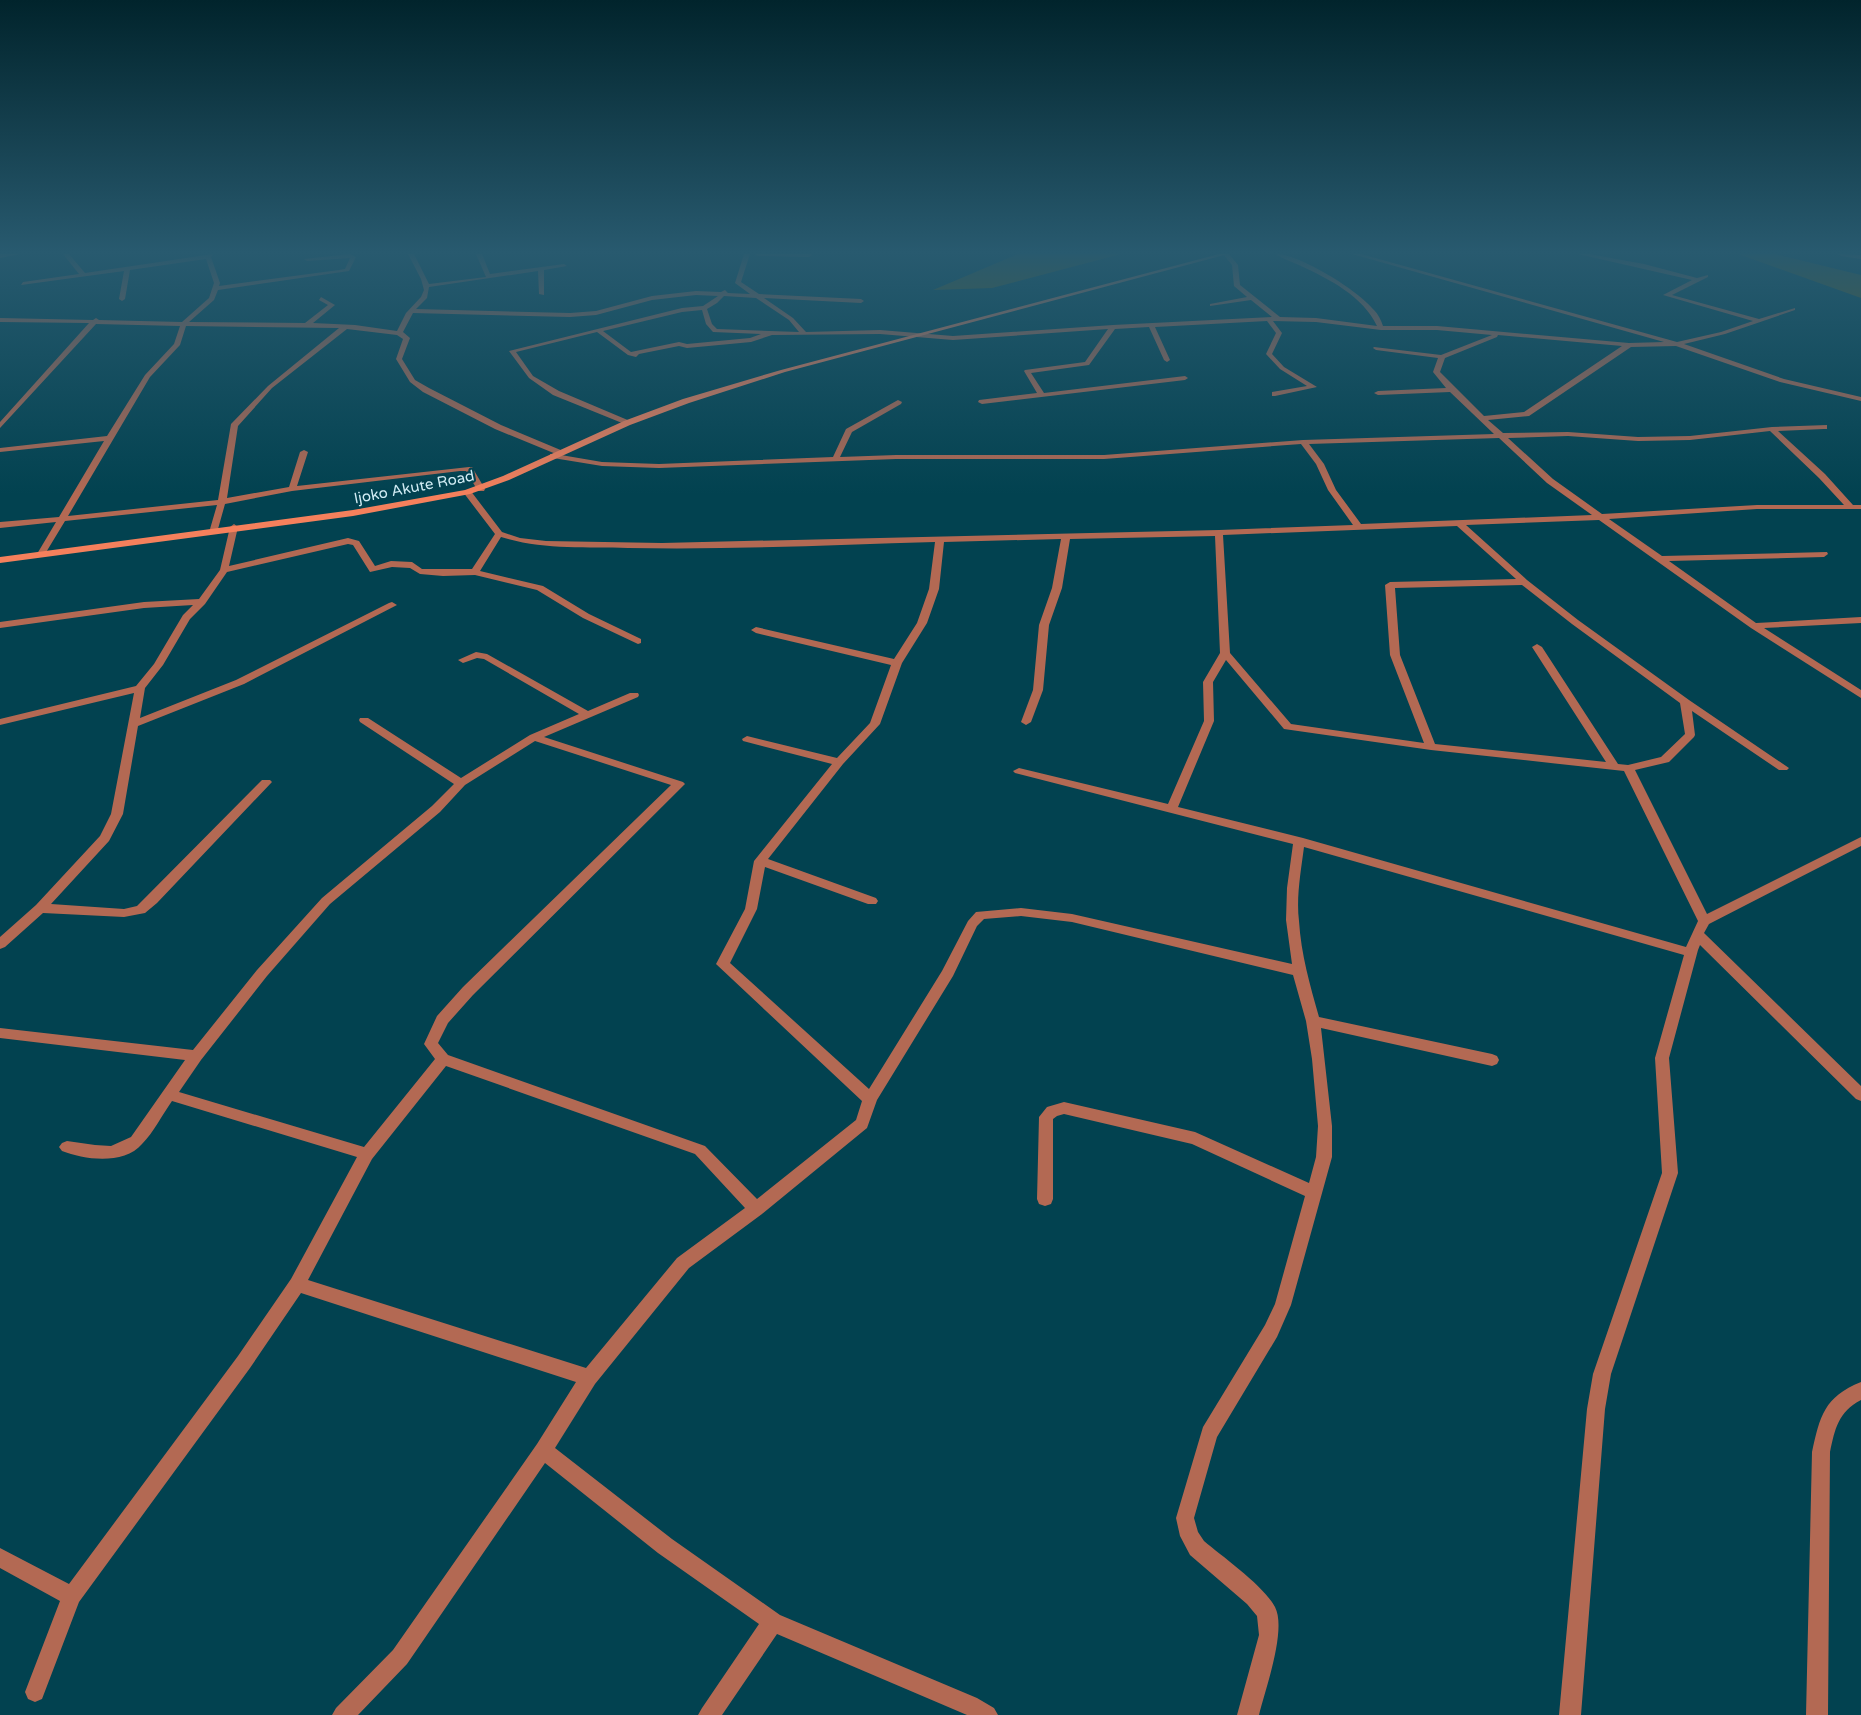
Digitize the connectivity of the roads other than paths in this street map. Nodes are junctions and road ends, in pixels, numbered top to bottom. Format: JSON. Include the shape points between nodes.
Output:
{"nodes":[{"id":1,"x":83,"y":334,"type":"edge"},
{"id":2,"x":181,"y":334,"type":"edge"},
{"id":3,"x":336,"y":334,"type":"edge"},
{"id":4,"x":401,"y":334,"type":"edge"},
{"id":5,"x":581,"y":334,"type":"edge"},
{"id":6,"x":603,"y":334,"type":"edge"},
{"id":7,"x":768,"y":334,"type":"edge"},
{"id":8,"x":899,"y":334,"type":"edge"},
{"id":9,"x":920,"y":334,"type":"edge"},
{"id":10,"x":921,"y":334,"type":"edge"},
{"id":11,"x":1011,"y":334,"type":"edge"},
{"id":12,"x":1108,"y":334,"type":"edge"},
{"id":13,"x":1154,"y":334,"type":"edge"},
{"id":14,"x":1279,"y":334,"type":"edge"},
{"id":15,"x":1490,"y":334,"type":"edge"},
{"id":16,"x":1641,"y":334,"type":"edge"},
{"id":17,"x":1714,"y":334,"type":"edge"},
{"id":18,"x":917,"y":335,"type":"junction"},
{"id":19,"x":1499,"y":335,"type":"junction"},
{"id":20,"x":1677,"y":344,"type":"junction"},
{"id":21,"x":1629,"y":345,"type":"junction"},
{"id":22,"x":1376,"y":348,"type":"dead end"},
{"id":23,"x":630,"y":354,"type":"junction"},
{"id":24,"x":644,"y":356,"type":"dead end"},
{"id":25,"x":1442,"y":357,"type":"junction"},
{"id":26,"x":1167,"y":360,"type":"dead end"},
{"id":27,"x":1185,"y":378,"type":"dead end"},
{"id":28,"x":1452,"y":390,"type":"junction"},
{"id":29,"x":1378,"y":393,"type":"dead end"},
{"id":30,"x":1042,"y":394,"type":"junction"},
{"id":31,"x":1275,"y":394,"type":"dead end"},
{"id":32,"x":1861,"y":399,"type":"edge"},
{"id":33,"x":898,"y":402,"type":"dead end"},
{"id":34,"x":982,"y":402,"type":"dead end"},
{"id":35,"x":1485,"y":418,"type":"junction"},
{"id":36,"x":627,"y":423,"type":"junction"},
{"id":37,"x":0,"y":426,"type":"edge"},
{"id":38,"x":1824,"y":427,"type":"dead end"},
{"id":39,"x":1772,"y":429,"type":"junction"},
{"id":40,"x":1502,"y":436,"type":"junction"},
{"id":41,"x":111,"y":438,"type":"junction"},
{"id":42,"x":1304,"y":442,"type":"junction"},
{"id":43,"x":0,"y":450,"type":"edge"},
{"id":44,"x":304,"y":452,"type":"dead end"},
{"id":45,"x":556,"y":454,"type":"junction"},
{"id":46,"x":836,"y":458,"type":"junction"},
{"id":47,"x":292,"y":489,"type":"junction"},
{"id":48,"x":481,"y":489,"type":"junction"},
{"id":49,"x":467,"y":492,"type":"junction"},
{"id":50,"x":222,"y":501,"type":"junction"},
{"id":51,"x":1851,"y":507,"type":"junction"},
{"id":52,"x":1861,"y":507,"type":"edge"},
{"id":53,"x":1600,"y":517,"type":"junction"},
{"id":54,"x":60,"y":520,"type":"junction"},
{"id":55,"x":1459,"y":524,"type":"junction"},
{"id":56,"x":0,"y":525,"type":"edge"},
{"id":57,"x":1358,"y":526,"type":"junction"},
{"id":58,"x":234,"y":527,"type":"junction"},
{"id":59,"x":214,"y":530,"type":"junction"},
{"id":60,"x":1219,"y":533,"type":"junction"},
{"id":61,"x":499,"y":534,"type":"junction"},
{"id":62,"x":1066,"y":537,"type":"junction"},
{"id":63,"x":940,"y":540,"type":"junction"},
{"id":64,"x":41,"y":554,"type":"junction"},
{"id":65,"x":1824,"y":554,"type":"dead end"},
{"id":66,"x":1659,"y":559,"type":"junction"},
{"id":67,"x":0,"y":560,"type":"edge"},
{"id":68,"x":224,"y":570,"type":"junction"},
{"id":69,"x":475,"y":572,"type":"junction"},
{"id":70,"x":1524,"y":582,"type":"junction"},
{"id":71,"x":201,"y":602,"type":"junction"},
{"id":72,"x":392,"y":605,"type":"dead end"},
{"id":73,"x":1861,"y":621,"type":"edge"},
{"id":74,"x":0,"y":625,"type":"edge"},
{"id":75,"x":1754,"y":626,"type":"junction"},
{"id":76,"x":756,"y":630,"type":"dead end"},
{"id":77,"x":638,"y":641,"type":"dead end"},
{"id":78,"x":1537,"y":647,"type":"dead end"},
{"id":79,"x":1225,"y":653,"type":"junction"},
{"id":80,"x":463,"y":660,"type":"dead end"},
{"id":81,"x":897,"y":663,"type":"junction"},
{"id":82,"x":140,"y":688,"type":"junction"},
{"id":83,"x":634,"y":694,"type":"dead end"},
{"id":84,"x":1861,"y":695,"type":"edge"},
{"id":85,"x":1686,"y":702,"type":"junction"},
{"id":86,"x":586,"y":714,"type":"junction"},
{"id":87,"x":364,"y":720,"type":"dead end"},
{"id":88,"x":0,"y":722,"type":"edge"},
{"id":89,"x":1026,"y":722,"type":"dead end"},
{"id":90,"x":132,"y":725,"type":"junction"},
{"id":91,"x":534,"y":737,"type":"junction"},
{"id":92,"x":747,"y":739,"type":"dead end"},
{"id":93,"x":1431,"y":747,"type":"junction"},
{"id":94,"x":839,"y":762,"type":"junction"},
{"id":95,"x":1621,"y":767,"type":"junction"},
{"id":96,"x":1783,"y":768,"type":"dead end"},
{"id":97,"x":1019,"y":771,"type":"dead end"},
{"id":98,"x":266,"y":782,"type":"dead end"},
{"id":99,"x":461,"y":783,"type":"junction"},
{"id":100,"x":1172,"y":808,"type":"junction"},
{"id":101,"x":1299,"y":841,"type":"junction"},
{"id":102,"x":1861,"y":841,"type":"edge"},
{"id":103,"x":760,"y":861,"type":"junction"},
{"id":104,"x":872,"y":901,"type":"dead end"},
{"id":105,"x":40,"y":908,"type":"junction"},
{"id":106,"x":1700,"y":927,"type":"junction"},
{"id":107,"x":0,"y":944,"type":"edge"},
{"id":108,"x":1689,"y":952,"type":"junction"},
{"id":109,"x":1299,"y":971,"type":"junction"},
{"id":110,"x":1313,"y":1021,"type":"junction"},
{"id":111,"x":0,"y":1033,"type":"edge"},
{"id":112,"x":196,"y":1056,"type":"junction"},
{"id":113,"x":442,"y":1059,"type":"junction"},
{"id":114,"x":1492,"y":1060,"type":"dead end"},
{"id":115,"x":170,"y":1095,"type":"junction"},
{"id":116,"x":1861,"y":1095,"type":"edge"},
{"id":117,"x":870,"y":1099,"type":"junction"},
{"id":118,"x":67,"y":1147,"type":"dead end"},
{"id":119,"x":367,"y":1154,"type":"junction"},
{"id":120,"x":1314,"y":1193,"type":"junction"},
{"id":121,"x":1046,"y":1199,"type":"dead end"},
{"id":122,"x":756,"y":1209,"type":"junction"},
{"id":123,"x":297,"y":1284,"type":"junction"},
{"id":124,"x":589,"y":1378,"type":"junction"},
{"id":125,"x":1861,"y":1391,"type":"edge"},
{"id":126,"x":543,"y":1450,"type":"junction"},
{"id":127,"x":0,"y":1558,"type":"edge"},
{"id":128,"x":72,"y":1596,"type":"junction"},
{"id":129,"x":773,"y":1622,"type":"junction"},
{"id":130,"x":35,"y":1692,"type":"dead end"},
{"id":131,"x":343,"y":1715,"type":"edge"},
{"id":132,"x":709,"y":1715,"type":"edge"},
{"id":133,"x":987,"y":1715,"type":"edge"},
{"id":134,"x":1248,"y":1715,"type":"edge"},
{"id":135,"x":1570,"y":1715,"type":"edge"},
{"id":136,"x":1817,"y":1715,"type":"edge"}],
"edges":[{"from":1,"to":37,"type":"street"},
{"from":2,"to":41,"type":"street","via":[[177,345],[147,376]]},
{"from":3,"to":50,"type":"street","via":[[270,387],[234,426]]},
{"from":4,"to":45,"type":"street","via":[[407,338],[399,359],[412,381]]},
{"from":5,"to":36,"type":"street","via":[[512,351],[531,376],[556,393]]},
{"from":6,"to":23,"type":"street"},
{"from":7,"to":23,"type":"street","via":[[751,340],[680,344]]},
{"from":8,"to":18,"type":"street"},
{"from":9,"to":18,"type":"main road","name":"Ijoko Akute Road"},
{"from":10,"to":18,"type":"main road","name":"Ijoko Akute Road"},
{"from":11,"to":18,"type":"street","via":[[953,338]]},
{"from":12,"to":30,"type":"street","via":[[1087,364],[1027,371]]},
{"from":13,"to":26,"type":"street"},
{"from":14,"to":31,"type":"street","via":[[1269,354],[1282,368],[1313,387]]},
{"from":15,"to":19,"type":"street"},
{"from":16,"to":20,"type":"street"},
{"from":17,"to":20,"type":"street"},
{"from":18,"to":36,"type":"main road","name":"Ijoko Akute Road","via":[[783,371]]},
{"from":19,"to":21,"type":"street"},
{"from":19,"to":25,"type":"street"},
{"from":20,"to":21,"type":"street"},
{"from":20,"to":32,"type":"street","via":[[1782,381]]},
{"from":21,"to":35,"type":"street","via":[[1526,414]]},
{"from":22,"to":25,"type":"street"},
{"from":23,"to":24,"type":"street"},
{"from":25,"to":28,"type":"street","via":[[1436,372]]},
{"from":27,"to":30,"type":"street"},
{"from":28,"to":29,"type":"street"},
{"from":28,"to":35,"type":"street"},
{"from":30,"to":34,"type":"street"},
{"from":33,"to":46,"type":"street","via":[[849,432]]},
{"from":35,"to":40,"type":"street"},
{"from":36,"to":45,"type":"main road","name":"Ijoko Akute Road"},
{"from":38,"to":39,"type":"street"},
{"from":39,"to":40,"type":"street","via":[[1680,438]]},
{"from":39,"to":51,"type":"street"},
{"from":40,"to":42,"type":"street"},
{"from":40,"to":53,"type":"street","via":[[1550,481]]},
{"from":41,"to":43,"type":"street"},
{"from":41,"to":54,"type":"street"},
{"from":42,"to":46,"type":"street","via":[[1104,458]]},
{"from":42,"to":57,"type":"street"},
{"from":44,"to":47,"type":"street"},
{"from":45,"to":46,"type":"street","via":[[602,464],[658,466]]},
{"from":45,"to":48,"type":"main road","name":"Ijoko Akute Road"},
{"from":47,"to":48,"type":"street","via":[[460,469],[469,469]]},
{"from":47,"to":50,"type":"street"},
{"from":48,"to":49,"type":"main road","name":"Ijoko Akute Road"},
{"from":49,"to":58,"type":"main road","name":"Ijoko Akute Road","via":[[353,513]]},
{"from":49,"to":61,"type":"street"},
{"from":50,"to":54,"type":"street"},
{"from":50,"to":59,"type":"street"},
{"from":51,"to":52,"type":"street"},
{"from":51,"to":53,"type":"street","via":[[1757,507]]},
{"from":53,"to":55,"type":"street"},
{"from":53,"to":66,"type":"street"},
{"from":54,"to":56,"type":"street"},
{"from":54,"to":64,"type":"street"},
{"from":55,"to":57,"type":"street"},
{"from":55,"to":70,"type":"street"},
{"from":57,"to":60,"type":"street"},
{"from":58,"to":59,"type":"main road","name":"Ijoko Akute Road"},
{"from":58,"to":68,"type":"street"},
{"from":59,"to":64,"type":"main road","name":"Ijoko Akute Road"},
{"from":60,"to":62,"type":"street"},
{"from":60,"to":79,"type":"street"},
{"from":61,"to":63,"type":"street","via":[[546,543],[662,546]]},
{"from":61,"to":69,"type":"street"},
{"from":62,"to":63,"type":"street"},
{"from":62,"to":89,"type":"street","via":[[1057,588],[1044,625],[1038,690]]},
{"from":63,"to":81,"type":"street","via":[[934,589],[922,623]]},
{"from":64,"to":67,"type":"main road","name":"Ijoko Akute Road"},
{"from":65,"to":66,"type":"street"},
{"from":66,"to":75,"type":"street"},
{"from":68,"to":69,"type":"street","via":[[348,541],[356,543],[373,570],[391,564],[412,565],[420,571]]},
{"from":68,"to":71,"type":"street"},
{"from":69,"to":77,"type":"street","via":[[540,588]]},
{"from":70,"to":85,"type":"street"},
{"from":70,"to":93,"type":"street","via":[[1390,585],[1395,655]]},
{"from":71,"to":74,"type":"street","via":[[144,605]]},
{"from":71,"to":82,"type":"street","via":[[186,617]]},
{"from":72,"to":90,"type":"street","via":[[240,682]]},
{"from":73,"to":75,"type":"street"},
{"from":75,"to":84,"type":"street"},
{"from":76,"to":81,"type":"street"},
{"from":78,"to":95,"type":"street"},
{"from":79,"to":93,"type":"street","via":[[1288,727]]},
{"from":79,"to":100,"type":"street","via":[[1208,682],[1209,721]]},
{"from":80,"to":86,"type":"street","via":[[476,655],[487,657]]},
{"from":81,"to":94,"type":"street","via":[[875,724]]},
{"from":82,"to":88,"type":"street"},
{"from":82,"to":90,"type":"street"},
{"from":83,"to":86,"type":"street"},
{"from":85,"to":95,"type":"street","via":[[1690,735],[1665,760]]},
{"from":85,"to":96,"type":"street"},
{"from":86,"to":91,"type":"street"},
{"from":87,"to":99,"type":"street"},
{"from":90,"to":105,"type":"street","via":[[117,814],[105,838]]},
{"from":91,"to":99,"type":"street"},
{"from":91,"to":113,"type":"street","via":[[679,784],[442,1020],[431,1044]]},
{"from":92,"to":94,"type":"street"},
{"from":93,"to":95,"type":"street"},
{"from":94,"to":103,"type":"street"},
{"from":95,"to":106,"type":"street"},
{"from":97,"to":100,"type":"street"},
{"from":98,"to":105,"type":"street","via":[[141,910],[124,913]]},
{"from":99,"to":112,"type":"street","via":[[436,809],[326,901]]},
{"from":100,"to":101,"type":"street"},
{"from":101,"to":108,"type":"street"},
{"from":101,"to":109,"type":"street","via":[[1292,920]]},
{"from":102,"to":106,"type":"street"},
{"from":103,"to":104,"type":"street"},
{"from":103,"to":117,"type":"street","via":[[751,909],[723,964]]},
{"from":105,"to":107,"type":"street"},
{"from":106,"to":108,"type":"street"},
{"from":106,"to":116,"type":"street"},
{"from":108,"to":135,"type":"street","via":[[1662,1058],[1670,1173],[1602,1374],[1596,1409]]},
{"from":109,"to":110,"type":"street"},
{"from":109,"to":117,"type":"street","via":[[1072,918],[1021,912],[980,915]]},
{"from":110,"to":114,"type":"street"},
{"from":110,"to":120,"type":"street","via":[[1325,1126],[1324,1157]]},
{"from":111,"to":112,"type":"street"},
{"from":112,"to":115,"type":"street"},
{"from":113,"to":119,"type":"street"},
{"from":113,"to":122,"type":"street","via":[[700,1150]]},
{"from":115,"to":118,"type":"street","via":[[136,1141],[122,1151],[107,1153]]},
{"from":115,"to":119,"type":"street"},
{"from":117,"to":122,"type":"street","via":[[862,1124]]},
{"from":119,"to":123,"type":"street"},
{"from":120,"to":121,"type":"street","via":[[1195,1138],[1064,1108],[1046,1117]]},
{"from":120,"to":134,"type":"street","via":[[1283,1305],[1209,1433],[1185,1518],[1197,1548],[1267,1612],[1269,1635]]},
{"from":122,"to":124,"type":"street","via":[[682,1263]]},
{"from":123,"to":124,"type":"street"},
{"from":123,"to":128,"type":"street"},
{"from":124,"to":126,"type":"street"},
{"from":125,"to":136,"type":"street","via":[[1831,1412],[1821,1452]]},
{"from":126,"to":129,"type":"street","via":[[665,1546]]},
{"from":126,"to":131,"type":"street","via":[[400,1657]]},
{"from":127,"to":128,"type":"street"},
{"from":128,"to":130,"type":"street"},
{"from":129,"to":132,"type":"street"},
{"from":129,"to":133,"type":"street"}]}
